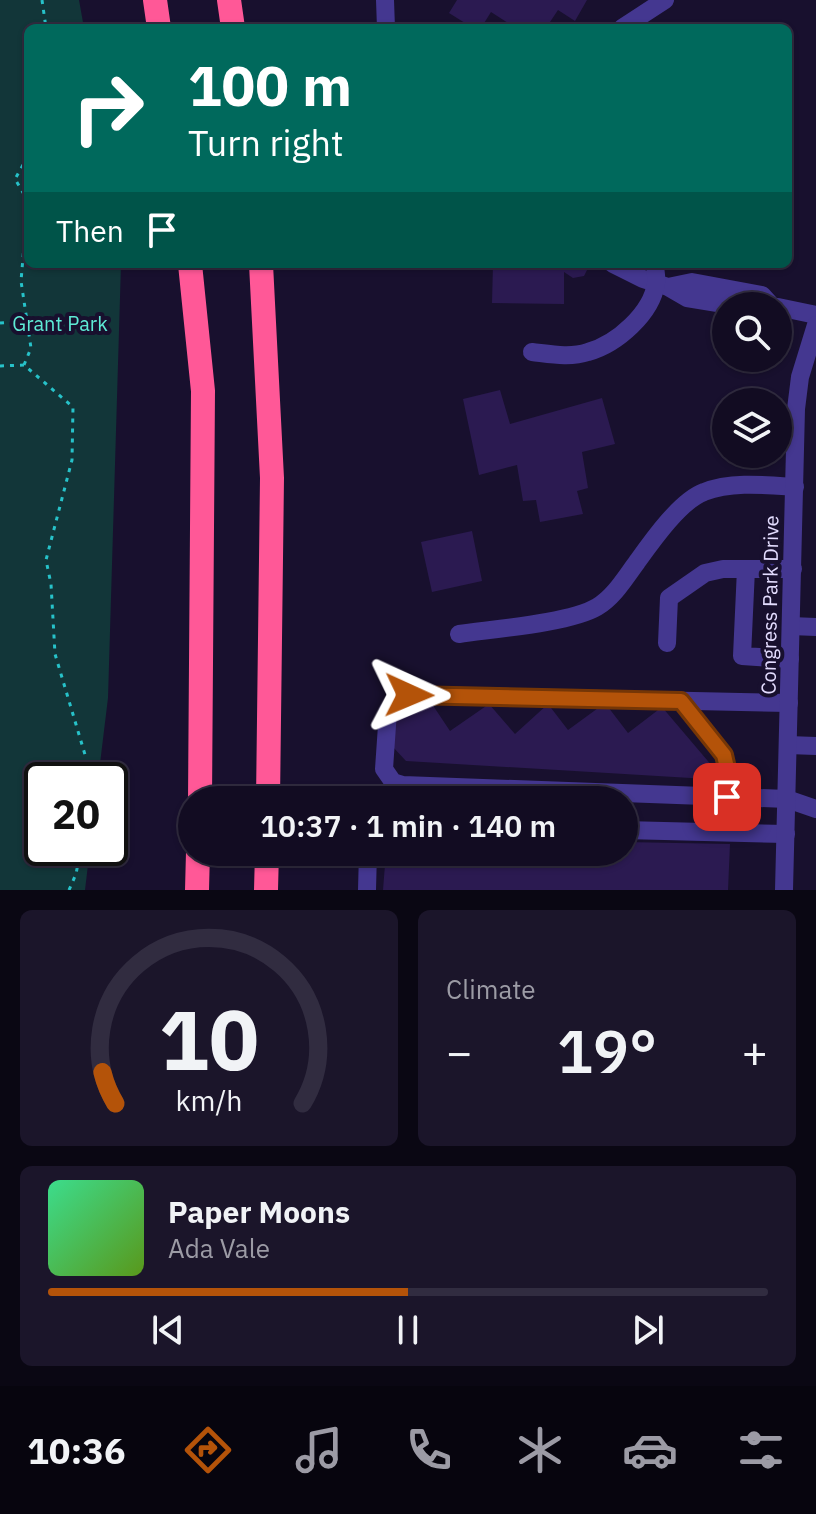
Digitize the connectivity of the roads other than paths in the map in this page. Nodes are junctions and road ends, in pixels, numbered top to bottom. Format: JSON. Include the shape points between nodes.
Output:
{"nodes":[{"id":1,"x":155,"y":0,"type":"edge"},
{"id":2,"x":229,"y":0,"type":"edge"},
{"id":3,"x":385,"y":0,"type":"edge"},
{"id":4,"x":665,"y":0,"type":"edge"},
{"id":5,"x":158,"y":24,"type":"edge"},
{"id":6,"x":232,"y":24,"type":"edge"},
{"id":7,"x":386,"y":24,"type":"edge"},
{"id":8,"x":628,"y":24,"type":"edge"},
{"id":9,"x":190,"y":268,"type":"edge"},
{"id":10,"x":261,"y":268,"type":"edge"},
{"id":11,"x":619,"y":268,"type":"edge"},
{"id":12,"x":656,"y":268,"type":"edge"},
{"id":13,"x":662,"y":286,"type":"junction"},
{"id":14,"x":746,"y":292,"type":"edge"},
{"id":15,"x":712,"y":302,"type":"edge"},
{"id":16,"x":792,"y":310,"type":"edge"},
{"id":17,"x":816,"y":315,"type":"edge"},
{"id":18,"x":816,"y":325,"type":"edge"},
{"id":19,"x":532,"y":352,"type":"dead end"},
{"id":20,"x":808,"y":389,"type":"edge"},
{"id":21,"x":795,"y":487,"type":"junction"},
{"id":22,"x":746,"y":569,"type":"junction"},
{"id":23,"x":793,"y":569,"type":"junction"},
{"id":24,"x":791,"y":626,"type":"junction"},
{"id":25,"x":816,"y":627,"type":"edge"},
{"id":26,"x":459,"y":634,"type":"dead end"},
{"id":27,"x":667,"y":643,"type":"dead end"},
{"id":28,"x":790,"y":659,"type":"junction"},
{"id":29,"x":681,"y":701,"type":"junction"},
{"id":30,"x":789,"y":703,"type":"junction"},
{"id":31,"x":788,"y":745,"type":"junction"},
{"id":32,"x":816,"y":746,"type":"edge"},
{"id":33,"x":200,"y":786,"type":"edge"},
{"id":34,"x":268,"y":786,"type":"edge"},
{"id":35,"x":727,"y":797,"type":"junction"},
{"id":36,"x":787,"y":799,"type":"junction"},
{"id":37,"x":816,"y":809,"type":"edge"},
{"id":38,"x":638,"y":830,"type":"edge"},
{"id":39,"x":786,"y":834,"type":"junction"},
{"id":40,"x":198,"y":866,"type":"edge"},
{"id":41,"x":267,"y":866,"type":"edge"},
{"id":42,"x":368,"y":866,"type":"edge"},
{"id":43,"x":197,"y":890,"type":"edge"},
{"id":44,"x":266,"y":890,"type":"edge"},
{"id":45,"x":367,"y":890,"type":"edge"},
{"id":46,"x":784,"y":890,"type":"edge"}],
"edges":[{"from":1,"to":5,"type":"highway"},
{"from":2,"to":6,"type":"highway"},
{"from":3,"to":7,"type":"street"},
{"from":4,"to":8,"type":"street"},
{"from":9,"to":33,"type":"highway","via":[[203,391]]},
{"from":10,"to":34,"type":"highway","via":[[272,478]]},
{"from":11,"to":13,"type":"street"},
{"from":12,"to":13,"type":"street"},
{"from":13,"to":14,"type":"street","via":[[692,282]]},
{"from":13,"to":15,"type":"street"},
{"from":13,"to":19,"type":"street","via":[[643,314],[591,352]]},
{"from":16,"to":17,"type":"street"},
{"from":18,"to":20,"type":"street","name":"Congress Park Drive","via":[[808,347]]},
{"from":20,"to":21,"type":"street","name":"Congress Park Drive"},
{"from":21,"to":23,"type":"street","name":"Congress Park Drive"},
{"from":21,"to":26,"type":"street","via":[[756,485],[703,492],[689,500],[610,598],[594,609]]},
{"from":22,"to":23,"type":"street"},
{"from":22,"to":27,"type":"street","via":[[705,573],[669,598]]},
{"from":22,"to":28,"type":"street","via":[[742,656]]},
{"from":23,"to":24,"type":"street","name":"Congress Park Drive"},
{"from":24,"to":25,"type":"street"},
{"from":24,"to":28,"type":"street","name":"Congress Park Drive"},
{"from":28,"to":30,"type":"street","name":"Congress Park Drive"},
{"from":29,"to":30,"type":"street"},
{"from":29,"to":35,"type":"street","via":[[724,755]]},
{"from":29,"to":35,"type":"street","via":[[409,695],[388,711],[384,769],[393,782],[403,785]]},
{"from":30,"to":31,"type":"street","name":"Congress Park Drive"},
{"from":31,"to":32,"type":"street"},
{"from":31,"to":36,"type":"street","name":"Congress Park Drive"},
{"from":35,"to":36,"type":"street"},
{"from":36,"to":37,"type":"street"},
{"from":36,"to":39,"type":"street","name":"Congress Park Drive"},
{"from":38,"to":39,"type":"street"},
{"from":39,"to":46,"type":"street","name":"Congress Park Drive"},
{"from":40,"to":43,"type":"highway"},
{"from":41,"to":44,"type":"highway"},
{"from":42,"to":45,"type":"street"}]}
